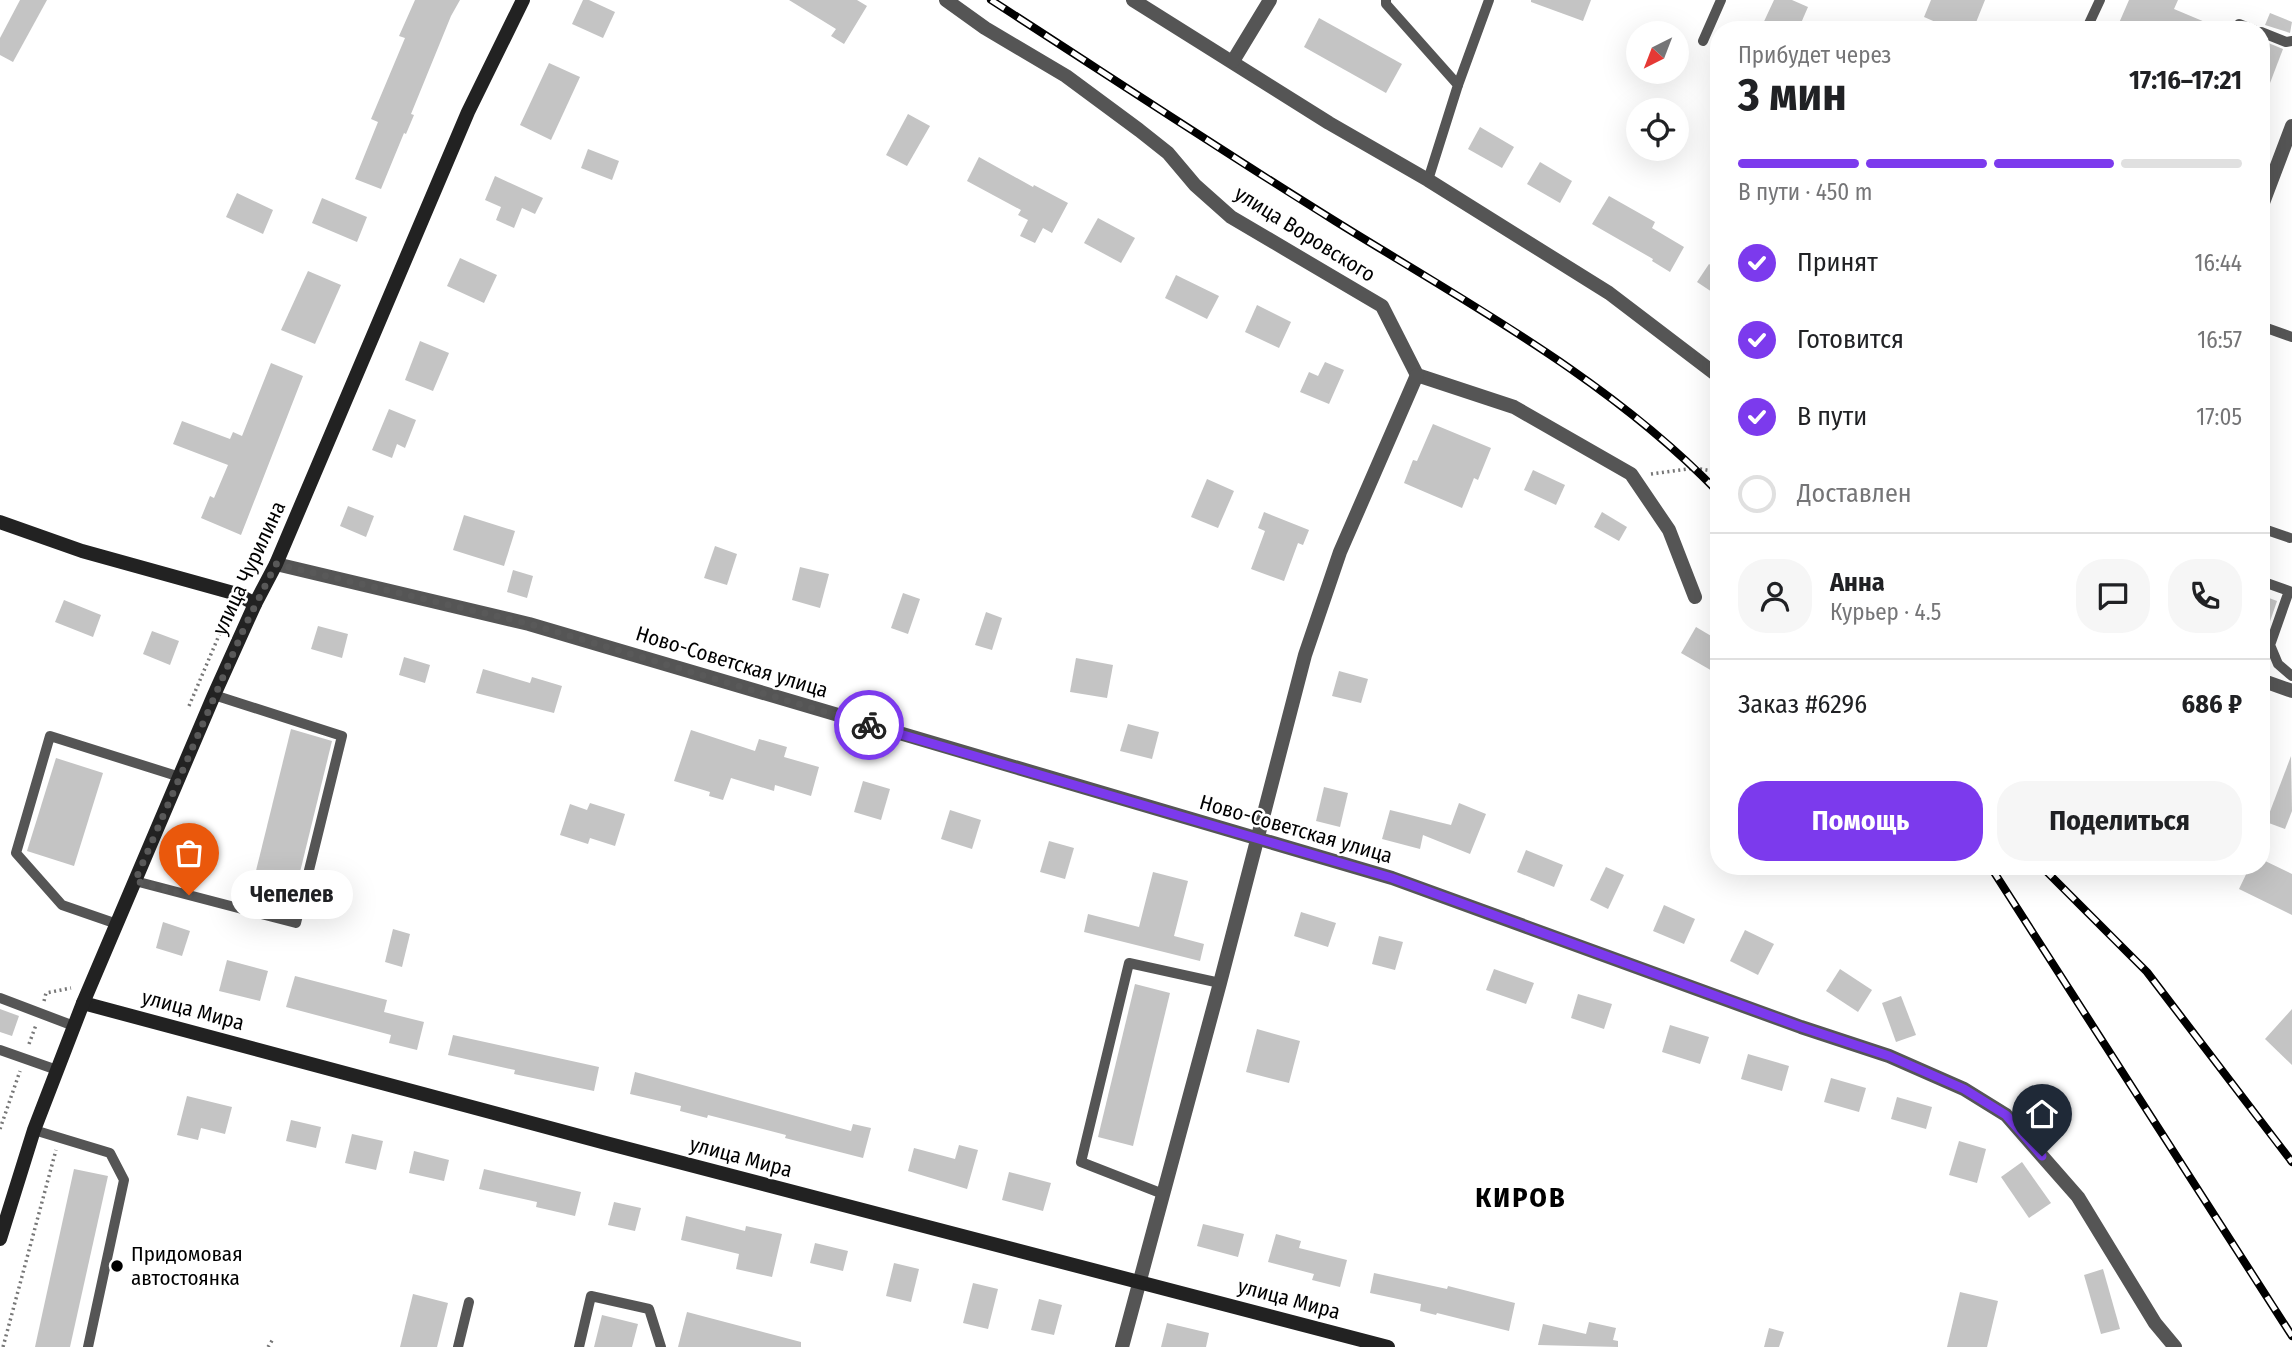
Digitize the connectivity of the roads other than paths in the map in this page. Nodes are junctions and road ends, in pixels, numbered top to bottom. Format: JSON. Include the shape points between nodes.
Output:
{"nodes":[{"id":1,"x":523,"y":0,"type":"edge"},
{"id":2,"x":946,"y":0,"type":"edge"},
{"id":3,"x":1133,"y":0,"type":"edge"},
{"id":4,"x":1270,"y":0,"type":"edge"},
{"id":5,"x":1387,"y":0,"type":"edge"},
{"id":6,"x":1489,"y":0,"type":"edge"},
{"id":7,"x":1721,"y":0,"type":"edge"},
{"id":8,"x":2100,"y":0,"type":"edge"},
{"id":9,"x":1712,"y":21,"type":"edge"},
{"id":10,"x":2091,"y":21,"type":"edge"},
{"id":11,"x":1710,"y":25,"type":"edge"},
{"id":12,"x":2270,"y":36,"type":"edge"},
{"id":13,"x":1703,"y":41,"type":"dead end"},
{"id":14,"x":2292,"y":41,"type":"edge"},
{"id":15,"x":1233,"y":61,"type":"junction"},
{"id":16,"x":1458,"y":85,"type":"junction"},
{"id":17,"x":2292,"y":126,"type":"edge"},
{"id":18,"x":1429,"y":180,"type":"junction"},
{"id":19,"x":2270,"y":184,"type":"edge"},
{"id":20,"x":2270,"y":329,"type":"edge"},
{"id":21,"x":2292,"y":337,"type":"edge"},
{"id":22,"x":1710,"y":370,"type":"edge"},
{"id":23,"x":1417,"y":375,"type":"junction"},
{"id":24,"x":0,"y":522,"type":"edge"},
{"id":25,"x":2270,"y":531,"type":"edge"},
{"id":26,"x":2290,"y":538,"type":"dead end"},
{"id":27,"x":276,"y":564,"type":"junction"},
{"id":28,"x":2270,"y":584,"type":"edge"},
{"id":29,"x":1695,"y":597,"type":"dead end"},
{"id":30,"x":255,"y":604,"type":"junction"},
{"id":31,"x":2270,"y":645,"type":"edge"},
{"id":32,"x":2270,"y":645,"type":"edge"},
{"id":33,"x":2292,"y":676,"type":"edge"},
{"id":34,"x":2270,"y":683,"type":"edge"},
{"id":35,"x":2292,"y":691,"type":"edge"},
{"id":36,"x":215,"y":695,"type":"junction"},
{"id":37,"x":180,"y":777,"type":"junction"},
{"id":38,"x":1258,"y":840,"type":"junction"},
{"id":39,"x":135,"y":881,"type":"junction"},
{"id":40,"x":117,"y":924,"type":"junction"},
{"id":41,"x":1220,"y":983,"type":"junction"},
{"id":42,"x":0,"y":998,"type":"edge"},
{"id":43,"x":83,"y":1003,"type":"junction"},
{"id":44,"x":74,"y":1026,"type":"junction"},
{"id":45,"x":0,"y":1050,"type":"edge"},
{"id":46,"x":57,"y":1070,"type":"junction"},
{"id":47,"x":34,"y":1130,"type":"junction"},
{"id":48,"x":1163,"y":1194,"type":"junction"},
{"id":49,"x":0,"y":1239,"type":"edge"},
{"id":50,"x":1141,"y":1282,"type":"junction"},
{"id":51,"x":469,"y":1303,"type":"dead end"},
{"id":52,"x":88,"y":1347,"type":"edge"},
{"id":53,"x":458,"y":1347,"type":"edge"},
{"id":54,"x":579,"y":1347,"type":"edge"},
{"id":55,"x":661,"y":1347,"type":"edge"},
{"id":56,"x":1122,"y":1347,"type":"edge"},
{"id":57,"x":1388,"y":1347,"type":"edge"},
{"id":58,"x":2175,"y":1347,"type":"edge"}],
"edges":[{"from":1,"to":27,"type":"street","name":"улица Чурилина","via":[[468,112]]},
{"from":2,"to":23,"type":"street","name":"улица Воровского","via":[[1066,76],[1139,130],[1231,217],[1382,306]]},
{"from":3,"to":15,"type":"street"},
{"from":4,"to":15,"type":"street"},
{"from":5,"to":16,"type":"lane"},
{"from":6,"to":16,"type":"lane"},
{"from":7,"to":9,"type":"lane"},
{"from":8,"to":10,"type":"lane"},
{"from":11,"to":13,"type":"lane"},
{"from":12,"to":14,"type":"lane"},
{"from":15,"to":18,"type":"street"},
{"from":16,"to":18,"type":"lane"},
{"from":17,"to":19,"type":"street"},
{"from":18,"to":22,"type":"street","via":[[1609,293]]},
{"from":20,"to":21,"type":"lane"},
{"from":23,"to":29,"type":"street","via":[[1514,407],[1631,474],[1669,530]]},
{"from":23,"to":38,"type":"street","via":[[1340,552],[1305,654]]},
{"from":24,"to":30,"type":"street","via":[[82,551],[237,593]]},
{"from":25,"to":26,"type":"lane"},
{"from":27,"to":30,"type":"street","name":"улица Чурилина"},
{"from":27,"to":38,"type":"street","name":"Ново-Советская улица","via":[[530,624]]},
{"from":28,"to":31,"type":"lane","via":[[2289,591]]},
{"from":30,"to":36,"type":"street","name":"улица Чурилина"},
{"from":32,"to":33,"type":"lane","via":[[2278,664]]},
{"from":34,"to":35,"type":"street"},
{"from":36,"to":37,"type":"street","name":"улица Чурилина"},
{"from":36,"to":39,"type":"lane","via":[[342,736],[296,923]]},
{"from":37,"to":39,"type":"street","name":"улица Чурилина"},
{"from":37,"to":40,"type":"lane","via":[[50,736],[16,853],[62,905]]},
{"from":38,"to":41,"type":"street"},
{"from":38,"to":58,"type":"street","name":"Ново-Советская улица","via":[[1392,878],[1889,1056],[1964,1089],[2006,1115],[2078,1197],[2155,1324]]},
{"from":39,"to":40,"type":"street","name":"улица Чурилина"},
{"from":40,"to":43,"type":"street","name":"улица Чурилина"},
{"from":41,"to":48,"type":"street"},
{"from":41,"to":48,"type":"lane","via":[[1129,962],[1081,1162]]},
{"from":42,"to":44,"type":"lane"},
{"from":43,"to":44,"type":"street","name":"улица Чурилина"},
{"from":43,"to":50,"type":"street","name":"улица Мира"},
{"from":44,"to":46,"type":"street","name":"улица Чурилина"},
{"from":45,"to":46,"type":"lane"},
{"from":46,"to":47,"type":"street","name":"улица Чурилина"},
{"from":47,"to":49,"type":"street","name":"улица Чурилина"},
{"from":47,"to":52,"type":"lane","via":[[110,1153],[124,1180]]},
{"from":48,"to":50,"type":"street"},
{"from":50,"to":56,"type":"street"},
{"from":50,"to":57,"type":"street","name":"улица Мира"},
{"from":51,"to":53,"type":"lane"},
{"from":54,"to":55,"type":"lane","via":[[591,1296],[649,1309]]}]}
